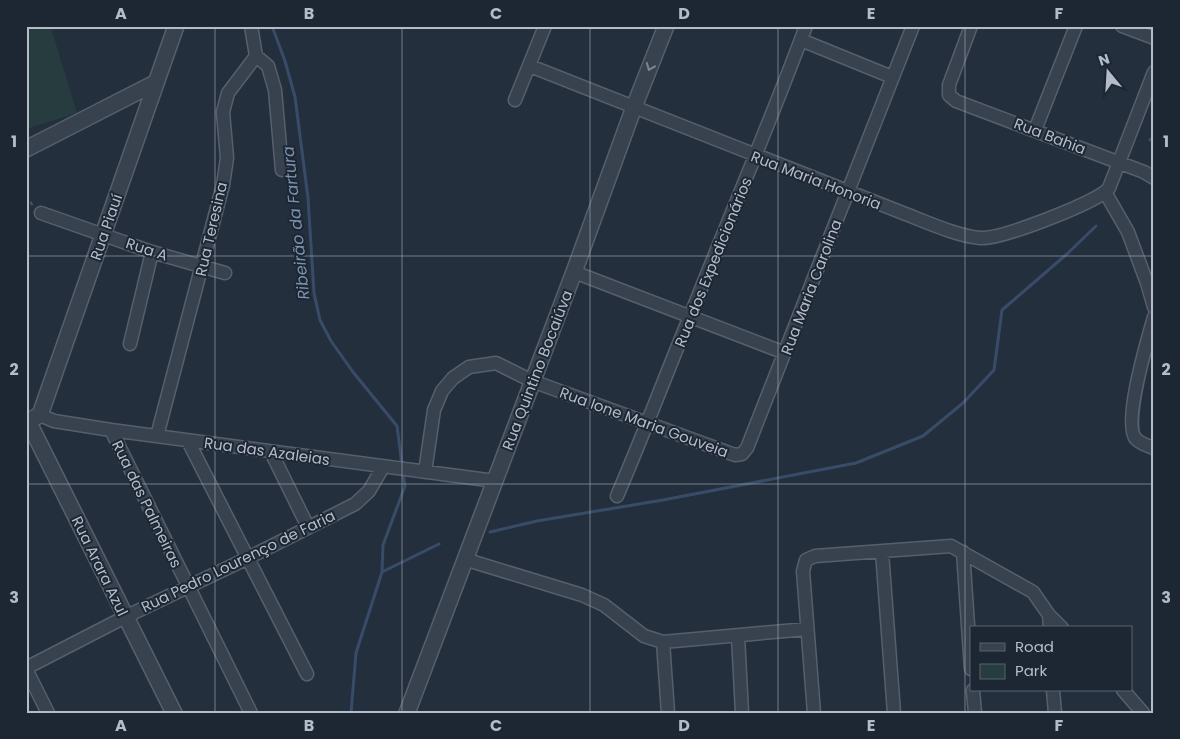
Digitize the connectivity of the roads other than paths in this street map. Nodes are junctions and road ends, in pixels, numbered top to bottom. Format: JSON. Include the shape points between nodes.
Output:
{"nodes":[{"id":1,"x":176,"y":26,"type":"edge"},
{"id":2,"x":251,"y":26,"type":"edge"},
{"id":3,"x":545,"y":26,"type":"edge"},
{"id":4,"x":666,"y":26,"type":"edge"},
{"id":5,"x":806,"y":26,"type":"edge"},
{"id":6,"x":913,"y":26,"type":"edge"},
{"id":7,"x":971,"y":26,"type":"edge"},
{"id":8,"x":1076,"y":26,"type":"edge"},
{"id":9,"x":1122,"y":26,"type":"edge"},
{"id":10,"x":1154,"y":38,"type":"edge"},
{"id":11,"x":801,"y":40,"type":"junction"},
{"id":12,"x":256,"y":56,"type":"junction"},
{"id":13,"x":530,"y":66,"type":"junction"},
{"id":14,"x":1154,"y":72,"type":"edge"},
{"id":15,"x":892,"y":77,"type":"junction"},
{"id":16,"x":155,"y":83,"type":"junction"},
{"id":17,"x":515,"y":100,"type":"dead end"},
{"id":18,"x":634,"y":107,"type":"junction"},
{"id":19,"x":1035,"y":130,"type":"junction"},
{"id":20,"x":26,"y":148,"type":"edge"},
{"id":21,"x":755,"y":156,"type":"junction"},
{"id":22,"x":1118,"y":162,"type":"junction"},
{"id":23,"x":282,"y":170,"type":"dead end"},
{"id":24,"x":1151,"y":172,"type":"edge"},
{"id":25,"x":847,"y":192,"type":"junction"},
{"id":26,"x":1105,"y":192,"type":"junction"},
{"id":27,"x":41,"y":213,"type":"dead end"},
{"id":28,"x":103,"y":235,"type":"junction"},
{"id":29,"x":152,"y":252,"type":"junction"},
{"id":30,"x":203,"y":266,"type":"junction"},
{"id":31,"x":574,"y":272,"type":"junction"},
{"id":32,"x":225,"y":273,"type":"dead end"},
{"id":33,"x":1154,"y":307,"type":"edge"},
{"id":34,"x":690,"y":316,"type":"junction"},
{"id":35,"x":1154,"y":318,"type":"edge"},
{"id":36,"x":130,"y":344,"type":"dead end"},
{"id":37,"x":786,"y":353,"type":"junction"},
{"id":38,"x":532,"y":381,"type":"junction"},
{"id":39,"x":31,"y":418,"type":"edge"},
{"id":40,"x":648,"y":424,"type":"junction"},
{"id":41,"x":111,"y":430,"type":"junction"},
{"id":42,"x":157,"y":436,"type":"junction"},
{"id":43,"x":188,"y":441,"type":"junction"},
{"id":44,"x":1154,"y":448,"type":"edge"},
{"id":45,"x":271,"y":452,"type":"junction"},
{"id":46,"x":734,"y":455,"type":"joint"},
{"id":47,"x":387,"y":467,"type":"junction"},
{"id":48,"x":425,"y":472,"type":"junction"},
{"id":49,"x":495,"y":481,"type":"junction"},
{"id":50,"x":617,"y":496,"type":"dead end"},
{"id":51,"x":308,"y":527,"type":"junction"},
{"id":52,"x":882,"y":552,"type":"junction"},
{"id":53,"x":962,"y":552,"type":"junction"},
{"id":54,"x":248,"y":558,"type":"junction"},
{"id":55,"x":464,"y":559,"type":"junction"},
{"id":56,"x":188,"y":587,"type":"junction"},
{"id":57,"x":1049,"y":614,"type":"junction"},
{"id":58,"x":125,"y":617,"type":"junction"},
{"id":59,"x":1050,"y":626,"type":"edge"},
{"id":60,"x":1060,"y":626,"type":"edge"},
{"id":61,"x":807,"y":629,"type":"junction"},
{"id":62,"x":738,"y":636,"type":"junction"},
{"id":63,"x":662,"y":642,"type":"junction"},
{"id":64,"x":970,"y":656,"type":"edge"},
{"id":65,"x":26,"y":668,"type":"edge"},
{"id":66,"x":307,"y":674,"type":"dead end"},
{"id":67,"x":973,"y":692,"type":"edge"},
{"id":68,"x":1053,"y":692,"type":"edge"},
{"id":69,"x":1125,"y":692,"type":"edge"},
{"id":70,"x":48,"y":713,"type":"edge"},
{"id":71,"x":174,"y":713,"type":"edge"},
{"id":72,"x":252,"y":713,"type":"edge"},
{"id":73,"x":407,"y":713,"type":"edge"},
{"id":74,"x":668,"y":713,"type":"edge"},
{"id":75,"x":742,"y":713,"type":"edge"},
{"id":76,"x":814,"y":713,"type":"edge"},
{"id":77,"x":894,"y":713,"type":"edge"},
{"id":78,"x":974,"y":713,"type":"edge"},
{"id":79,"x":1055,"y":713,"type":"edge"},
{"id":80,"x":1144,"y":713,"type":"edge"}],
"edges":[{"from":1,"to":16,"type":"street","name":"Rua Piauí"},
{"from":2,"to":12,"type":"street"},
{"from":3,"to":13,"type":"street"},
{"from":4,"to":18,"type":"street","name":"Rua Quintino Bocaiúva","one_way":true},
{"from":5,"to":11,"type":"street","name":"Rua dos Expedicionários"},
{"from":6,"to":15,"type":"street","name":"Rua Maria Carolina"},
{"from":7,"to":19,"type":"street","name":"Rua Bahia","via":[[949,84],[949,94],[956,101]]},
{"from":8,"to":19,"type":"street"},
{"from":9,"to":10,"type":"street"},
{"from":11,"to":15,"type":"street"},
{"from":11,"to":21,"type":"street","name":"Rua dos Expedicionários"},
{"from":12,"to":23,"type":"street","via":[[268,66],[275,90]]},
{"from":12,"to":30,"type":"street","name":"Rua Teresina","via":[[228,93],[222,112],[227,158]]},
{"from":13,"to":17,"type":"street"},
{"from":13,"to":18,"type":"street","name":"Rua Maria Honoria"},
{"from":14,"to":22,"type":"street"},
{"from":15,"to":25,"type":"street","name":"Rua Maria Carolina"},
{"from":16,"to":20,"type":"street"},
{"from":16,"to":28,"type":"street","name":"Rua Piauí"},
{"from":18,"to":21,"type":"street","name":"Rua Maria Honoria"},
{"from":18,"to":31,"type":"street","name":"Rua Quintino Bocaiúva"},
{"from":19,"to":22,"type":"street","name":"Rua Bahia"},
{"from":21,"to":25,"type":"street","name":"Rua Maria Honoria"},
{"from":21,"to":34,"type":"street","name":"Rua dos Expedicionários"},
{"from":22,"to":24,"type":"street","name":"Rua Bahia"},
{"from":22,"to":26,"type":"street"},
{"from":25,"to":26,"type":"street","name":"Rua Maria Honoria","via":[[979,238],[1016,230]]},
{"from":25,"to":37,"type":"street","name":"Rua Maria Carolina"},
{"from":26,"to":33,"type":"street","via":[[1128,232]]},
{"from":27,"to":28,"type":"street","name":"Rua A"},
{"from":28,"to":29,"type":"street","name":"Rua A"},
{"from":28,"to":39,"type":"street","name":"Rua Piauí"},
{"from":29,"to":30,"type":"street","name":"Rua A"},
{"from":29,"to":36,"type":"street"},
{"from":30,"to":32,"type":"street","name":"Rua A"},
{"from":30,"to":42,"type":"street","name":"Rua Teresina"},
{"from":31,"to":34,"type":"street"},
{"from":31,"to":38,"type":"street","name":"Rua Quintino Bocaiúva"},
{"from":34,"to":37,"type":"street"},
{"from":34,"to":40,"type":"street","name":"Rua dos Expedicionários"},
{"from":35,"to":44,"type":"street","via":[[1140,367],[1132,419],[1135,439]]},
{"from":37,"to":46,"type":"street","name":"Rua Maria Carolina","via":[[747,448],[742,454]]},
{"from":38,"to":40,"type":"street","name":"Rua Ione Maria Gouveia"},
{"from":38,"to":48,"type":"street","name":"Rua Ione Maria Gouveia","via":[[496,363],[469,366],[453,378],[442,391],[434,410]]},
{"from":38,"to":49,"type":"street","name":"Rua Quintino Bocaiúva"},
{"from":39,"to":41,"type":"street","name":"Rua das Azaleias"},
{"from":39,"to":58,"type":"street","name":"Rua Arara Azul"},
{"from":40,"to":46,"type":"street","name":"Rua Ione Maria Gouveia"},
{"from":40,"to":50,"type":"street","name":"Rua dos Expedicionários"},
{"from":41,"to":42,"type":"street","name":"Rua das Azaleias"},
{"from":41,"to":56,"type":"street","name":"Rua das Palmeiras"},
{"from":42,"to":43,"type":"street","name":"Rua das Azaleias"},
{"from":43,"to":45,"type":"street","name":"Rua das Azaleias"},
{"from":43,"to":54,"type":"street"},
{"from":45,"to":47,"type":"street","name":"Rua das Azaleias"},
{"from":45,"to":51,"type":"street"},
{"from":47,"to":48,"type":"street","name":"Rua das Azaleias"},
{"from":47,"to":51,"type":"street","name":"Rua Pedro Lourenço de Faria","via":[[355,504]]},
{"from":48,"to":49,"type":"street","name":"Rua das Azaleias"},
{"from":49,"to":55,"type":"street","name":"Rua Quintino Bocaiúva"},
{"from":51,"to":54,"type":"street","name":"Rua Pedro Lourenço de Faria"},
{"from":52,"to":53,"type":"street","via":[[951,546]]},
{"from":52,"to":61,"type":"street","via":[[815,556],[806,560],[803,571]]},
{"from":52,"to":77,"type":"street"},
{"from":53,"to":57,"type":"street","via":[[1032,592]]},
{"from":53,"to":64,"type":"street"},
{"from":54,"to":56,"type":"street","name":"Rua Pedro Lourenço de Faria"},
{"from":54,"to":66,"type":"street"},
{"from":55,"to":63,"type":"street","via":[[582,595],[604,605],[644,636]]},
{"from":55,"to":73,"type":"street","name":"Rua Quintino Bocaiúva"},
{"from":56,"to":58,"type":"street","name":"Rua Pedro Lourenço de Faria"},
{"from":56,"to":72,"type":"street","name":"Rua das Palmeiras"},
{"from":57,"to":59,"type":"street"},
{"from":57,"to":60,"type":"street"},
{"from":58,"to":65,"type":"street","name":"Rua Pedro Lourenço de Faria"},
{"from":58,"to":71,"type":"street","name":"Rua Arara Azul"},
{"from":61,"to":62,"type":"street"},
{"from":61,"to":76,"type":"street"},
{"from":62,"to":63,"type":"street"},
{"from":62,"to":75,"type":"street"},
{"from":63,"to":74,"type":"street"},
{"from":65,"to":70,"type":"street"},
{"from":67,"to":78,"type":"street"},
{"from":68,"to":79,"type":"street"},
{"from":69,"to":80,"type":"street"}]}
